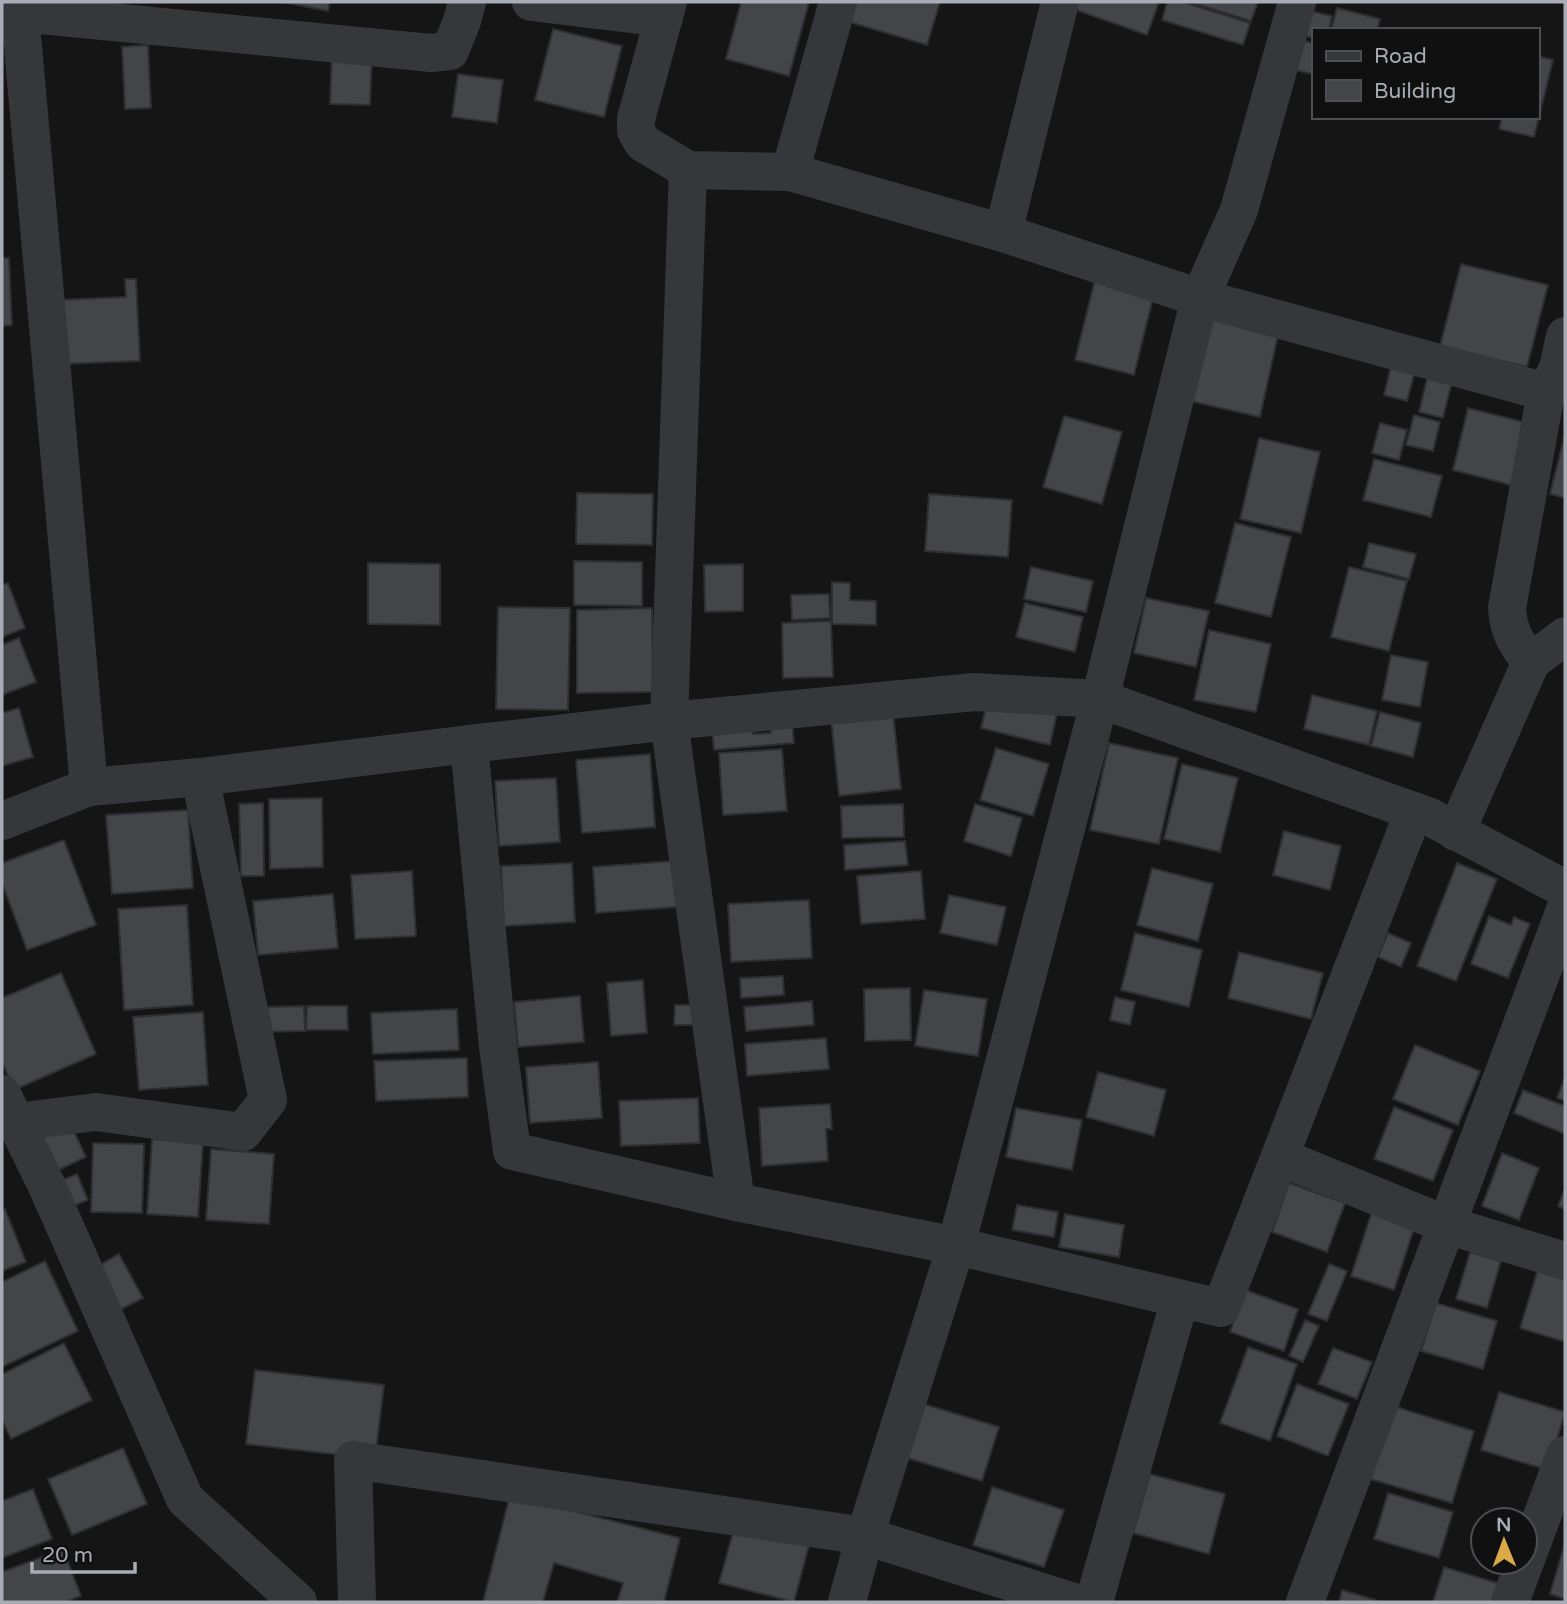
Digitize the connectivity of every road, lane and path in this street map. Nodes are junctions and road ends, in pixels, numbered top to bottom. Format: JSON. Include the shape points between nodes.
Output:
{"nodes":[{"id":1,"x":467,"y":2,"type":"edge"},
{"id":2,"x":531,"y":2,"type":"edge"},
{"id":3,"x":838,"y":2,"type":"edge"},
{"id":4,"x":1060,"y":2,"type":"edge"},
{"id":5,"x":1297,"y":2,"type":"edge"},
{"id":6,"x":13,"y":10,"type":"edge"},
{"id":7,"x":666,"y":10,"type":"edge"},
{"id":8,"x":688,"y":170,"type":"junction"},
{"id":9,"x":790,"y":172,"type":"junction"},
{"id":10,"x":1003,"y":233,"type":"junction"},
{"id":11,"x":1200,"y":298,"type":"junction"},
{"id":12,"x":1565,"y":336,"type":"edge"},
{"id":13,"x":1546,"y":392,"type":"junction"},
{"id":14,"x":1565,"y":636,"type":"edge"},
{"id":15,"x":1521,"y":649,"type":"junction"},
{"id":16,"x":1100,"y":699,"type":"junction"},
{"id":17,"x":669,"y":721,"type":"junction"},
{"id":18,"x":469,"y":744,"type":"junction"},
{"id":19,"x":200,"y":777,"type":"junction"},
{"id":20,"x":89,"y":787,"type":"junction"},
{"id":21,"x":2,"y":821,"type":"edge"},
{"id":22,"x":1436,"y":821,"type":"junction"},
{"id":23,"x":1565,"y":889,"type":"edge"},
{"id":24,"x":1565,"y":910,"type":"edge"},
{"id":25,"x":8,"y":1108,"type":"edge"},
{"id":26,"x":1280,"y":1157,"type":"junction"},
{"id":27,"x":736,"y":1202,"type":"junction"},
{"id":28,"x":1447,"y":1226,"type":"junction"},
{"id":29,"x":956,"y":1246,"type":"junction"},
{"id":30,"x":1565,"y":1261,"type":"edge"},
{"id":31,"x":1180,"y":1298,"type":"junction"},
{"id":32,"x":1565,"y":1455,"type":"edge"},
{"id":33,"x":864,"y":1536,"type":"junction"},
{"id":34,"x":298,"y":1602,"type":"edge"},
{"id":35,"x":357,"y":1602,"type":"edge"},
{"id":36,"x":847,"y":1602,"type":"edge"},
{"id":37,"x":1074,"y":1602,"type":"edge"},
{"id":38,"x":1094,"y":1602,"type":"edge"},
{"id":39,"x":1305,"y":1602,"type":"edge"},
{"id":40,"x":1510,"y":1602,"type":"edge"}],
"edges":[{"from":1,"to":6,"type":"street","via":[[450,51],[431,53]]},
{"from":2,"to":7,"type":"street"},
{"from":3,"to":9,"type":"street"},
{"from":4,"to":10,"type":"street"},
{"from":5,"to":11,"type":"street","via":[[1239,210]]},
{"from":6,"to":20,"type":"street"},
{"from":7,"to":8,"type":"street","via":[[636,131],[643,143]]},
{"from":8,"to":9,"type":"street"},
{"from":8,"to":17,"type":"street"},
{"from":9,"to":10,"type":"street"},
{"from":10,"to":11,"type":"street"},
{"from":11,"to":13,"type":"street"},
{"from":11,"to":16,"type":"street"},
{"from":12,"to":13,"type":"street","via":[[1558,368]]},
{"from":13,"to":15,"type":"street","via":[[1507,608],[1507,622]]},
{"from":14,"to":15,"type":"street"},
{"from":15,"to":22,"type":"street"},
{"from":16,"to":17,"type":"street","via":[[975,692]]},
{"from":16,"to":22,"type":"street"},
{"from":16,"to":29,"type":"street"},
{"from":17,"to":18,"type":"street"},
{"from":17,"to":27,"type":"street"},
{"from":18,"to":19,"type":"street"},
{"from":18,"to":27,"type":"street","via":[[512,1151]]},
{"from":19,"to":20,"type":"street"},
{"from":19,"to":25,"type":"street","via":[[268,1100],[243,1132],[96,1112]]},
{"from":20,"to":21,"type":"street"},
{"from":22,"to":23,"type":"street"},
{"from":22,"to":26,"type":"street"},
{"from":24,"to":28,"type":"street"},
{"from":25,"to":34,"type":"street","via":[[185,1499]]},
{"from":26,"to":28,"type":"street"},
{"from":26,"to":31,"type":"street","via":[[1222,1308]]},
{"from":27,"to":29,"type":"street"},
{"from":28,"to":30,"type":"street"},
{"from":28,"to":39,"type":"street"},
{"from":29,"to":31,"type":"street"},
{"from":29,"to":33,"type":"street"},
{"from":31,"to":38,"type":"street"},
{"from":32,"to":40,"type":"street"},
{"from":33,"to":35,"type":"street","via":[[353,1460]]},
{"from":33,"to":36,"type":"street"},
{"from":33,"to":37,"type":"street"}]}
